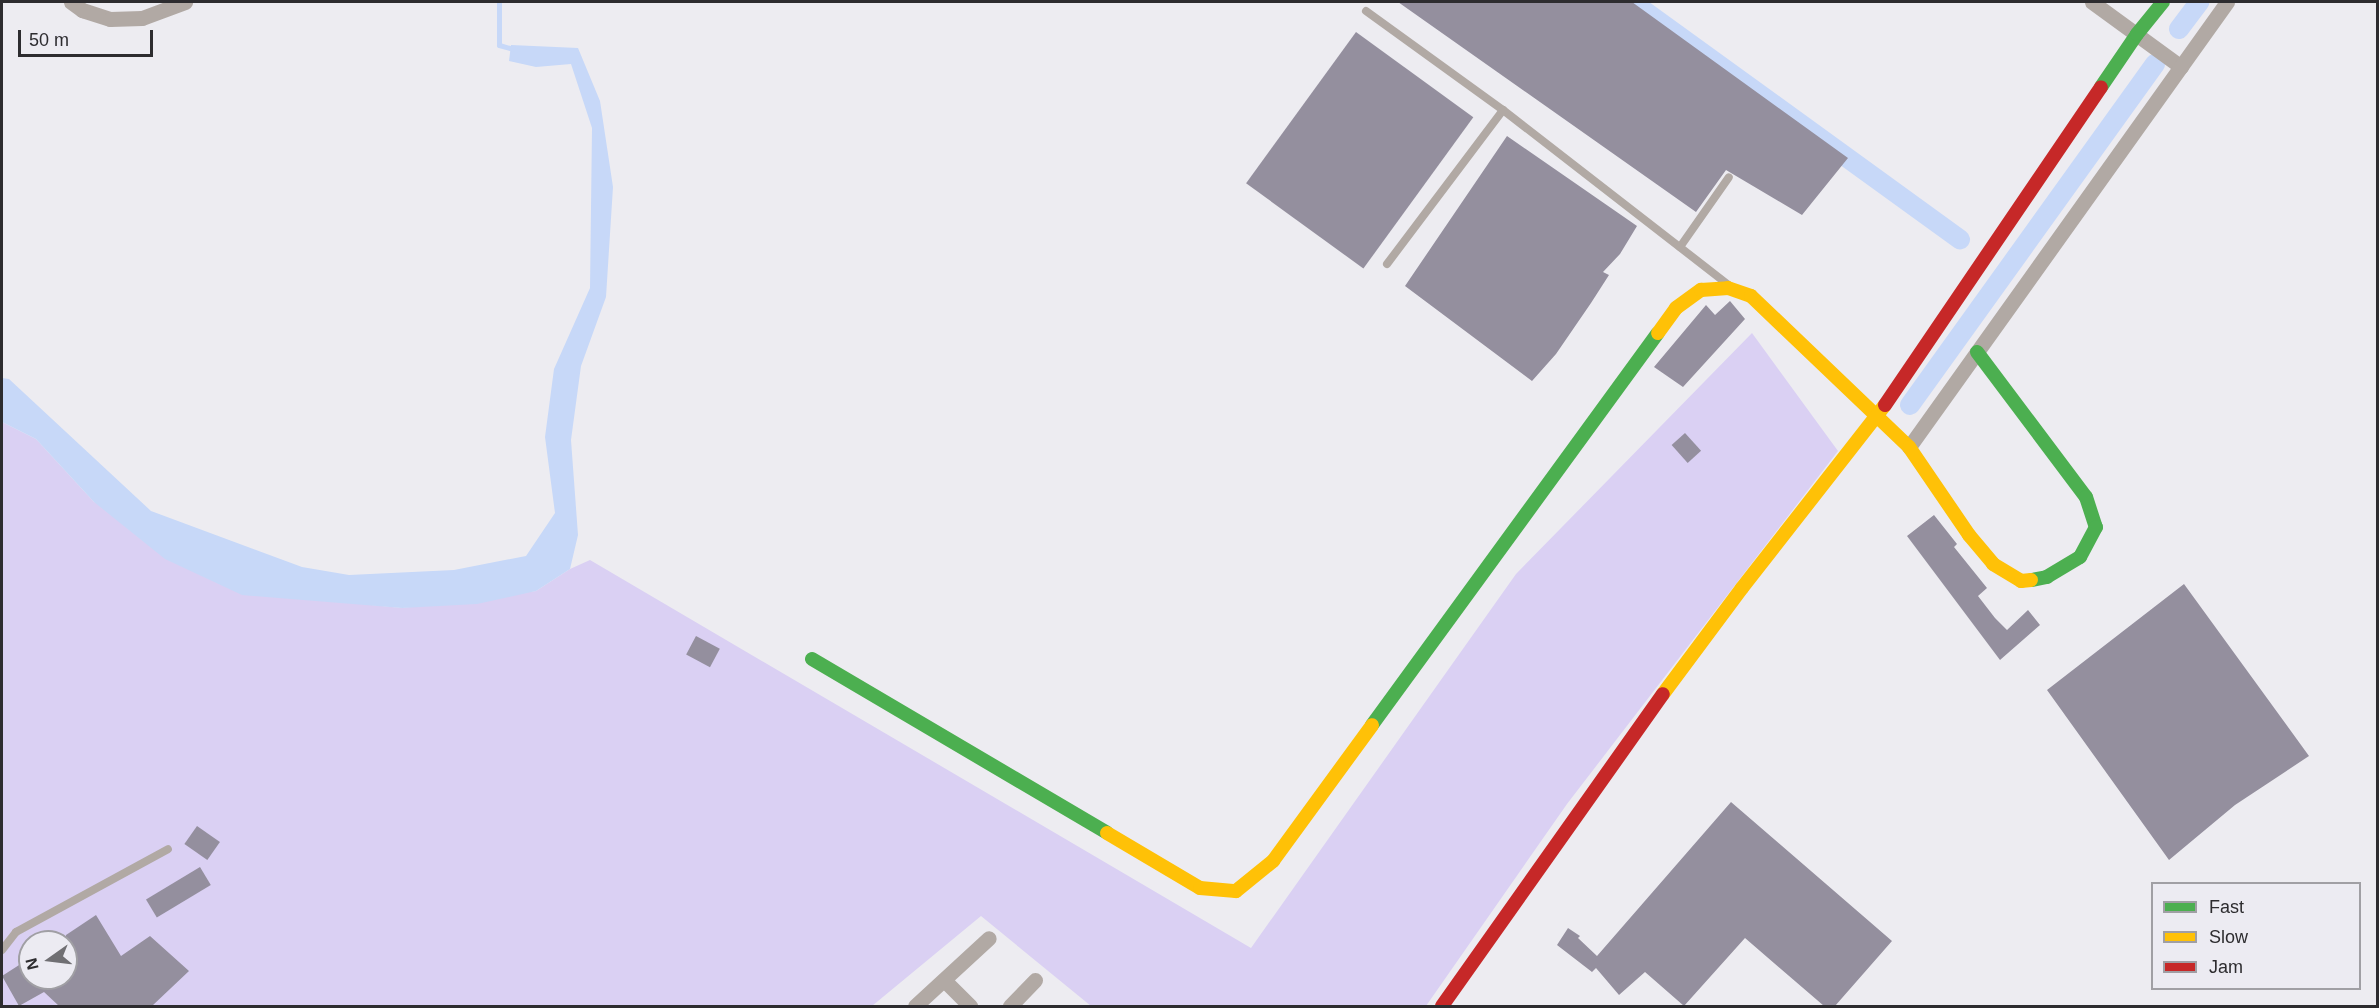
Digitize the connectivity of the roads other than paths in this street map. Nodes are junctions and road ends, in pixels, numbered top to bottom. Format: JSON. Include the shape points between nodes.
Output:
{"nodes":[{"id":1,"x":71,"y":2,"type":"edge"},
{"id":2,"x":185,"y":2,"type":"edge"},
{"id":3,"x":2092,"y":2,"type":"edge"},
{"id":4,"x":2163,"y":2,"type":"edge"},
{"id":5,"x":2227,"y":2,"type":"edge"},
{"id":6,"x":1366,"y":11,"type":"dead end"},
{"id":7,"x":2137,"y":34,"type":"junction"},
{"id":8,"x":2181,"y":67,"type":"junction"},
{"id":9,"x":1503,"y":110,"type":"junction"},
{"id":10,"x":1729,"y":177,"type":"dead end"},
{"id":11,"x":1680,"y":247,"type":"junction"},
{"id":12,"x":1387,"y":264,"type":"dead end"},
{"id":13,"x":1738,"y":291,"type":"junction"},
{"id":14,"x":1977,"y":352,"type":"junction"},
{"id":15,"x":1877,"y":416,"type":"junction"},
{"id":16,"x":1908,"y":447,"type":"junction"},
{"id":17,"x":812,"y":659,"type":"dead end"},
{"id":18,"x":168,"y":849,"type":"dead end"},
{"id":19,"x":990,"y":938,"type":"dead end"},
{"id":20,"x":2,"y":950,"type":"edge"},
{"id":21,"x":944,"y":980,"type":"junction"},
{"id":22,"x":1035,"y":980,"type":"dead end"},
{"id":23,"x":915,"y":1006,"type":"edge"},
{"id":24,"x":970,"y":1006,"type":"edge"},
{"id":25,"x":1010,"y":1006,"type":"edge"},
{"id":26,"x":1442,"y":1006,"type":"edge"}],
"edges":[{"from":1,"to":2,"type":"street","via":[[110,19],[142,18]]},
{"from":3,"to":7,"type":"street"},
{"from":4,"to":7,"type":"street"},
{"from":5,"to":8,"type":"street"},
{"from":6,"to":9,"type":"lane"},
{"from":7,"to":8,"type":"street"},
{"from":7,"to":15,"type":"street"},
{"from":8,"to":14,"type":"street"},
{"from":9,"to":11,"type":"lane"},
{"from":9,"to":12,"type":"lane"},
{"from":10,"to":11,"type":"lane"},
{"from":11,"to":13,"type":"lane"},
{"from":13,"to":15,"type":"street","via":[[1751,296]]},
{"from":13,"to":17,"type":"street","via":[[1701,290],[1676,308],[1273,861],[1236,891],[1200,888]]},
{"from":14,"to":16,"type":"street"},
{"from":14,"to":16,"type":"street","via":[[2086,497],[2096,527],[2080,557],[2047,577],[2021,581],[1994,564]]},
{"from":15,"to":16,"type":"street"},
{"from":15,"to":26,"type":"street","via":[[1742,588]]},
{"from":18,"to":20,"type":"lane","via":[[16,932]]},
{"from":19,"to":21,"type":"street"},
{"from":21,"to":23,"type":"street"},
{"from":21,"to":24,"type":"street"},
{"from":22,"to":25,"type":"street"}]}
